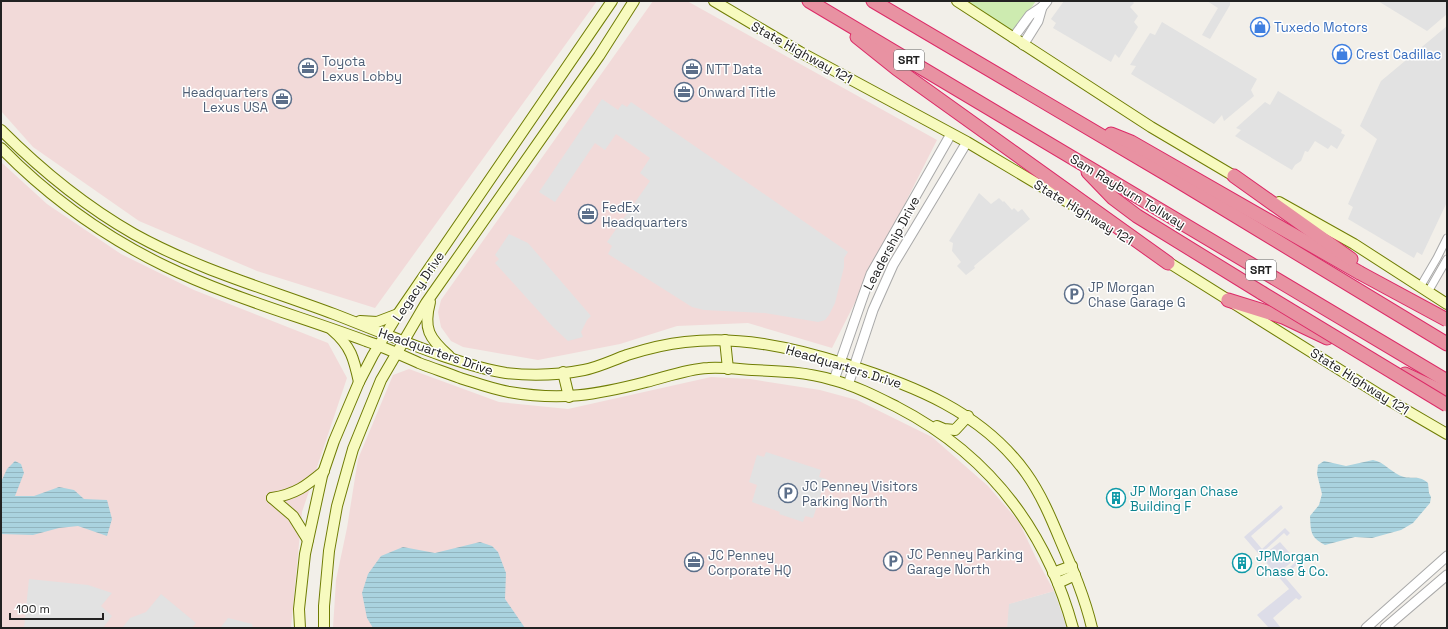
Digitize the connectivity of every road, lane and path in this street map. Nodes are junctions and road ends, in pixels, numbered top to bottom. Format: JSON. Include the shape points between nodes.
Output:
{"nodes":[{"id":1,"x":612,"y":1,"type":"edge"},
{"id":2,"x":634,"y":1,"type":"edge"},
{"id":3,"x":714,"y":1,"type":"edge"},
{"id":4,"x":873,"y":1,"type":"edge"},
{"id":5,"x":957,"y":1,"type":"edge"},
{"id":6,"x":812,"y":3,"type":"edge"},
{"id":7,"x":1044,"y":4,"type":"edge"},
{"id":8,"x":1013,"y":38,"type":"junction"},
{"id":9,"x":1023,"y":45,"type":"junction"},
{"id":10,"x":1077,"y":122,"type":"junction"},
{"id":11,"x":1,"y":130,"type":"edge"},
{"id":12,"x":951,"y":134,"type":"junction"},
{"id":13,"x":967,"y":142,"type":"junction"},
{"id":14,"x":1,"y":148,"type":"edge"},
{"id":15,"x":1076,"y":160,"type":"junction"},
{"id":16,"x":1234,"y":176,"type":"junction"},
{"id":17,"x":1447,"y":238,"type":"edge"},
{"id":18,"x":1447,"y":259,"type":"edge"},
{"id":19,"x":1168,"y":262,"type":"junction"},
{"id":20,"x":1424,"y":290,"type":"junction"},
{"id":21,"x":432,"y":295,"type":"junction"},
{"id":22,"x":1228,"y":300,"type":"junction"},
{"id":23,"x":1447,"y":304,"type":"edge"},
{"id":24,"x":398,"y":314,"type":"junction"},
{"id":25,"x":346,"y":320,"type":"junction"},
{"id":26,"x":1447,"y":320,"type":"edge"},
{"id":27,"x":328,"y":326,"type":"junction"},
{"id":28,"x":1447,"y":327,"type":"edge"},
{"id":29,"x":386,"y":335,"type":"junction"},
{"id":30,"x":725,"y":340,"type":"junction"},
{"id":31,"x":403,"y":342,"type":"junction"},
{"id":32,"x":1447,"y":344,"type":"edge"},
{"id":33,"x":379,"y":346,"type":"junction"},
{"id":34,"x":397,"y":352,"type":"junction"},
{"id":35,"x":452,"y":359,"type":"junction"},
{"id":36,"x":840,"y":362,"type":"junction"},
{"id":37,"x":854,"y":367,"type":"junction"},
{"id":38,"x":728,"y":368,"type":"junction"},
{"id":39,"x":563,"y":372,"type":"junction"},
{"id":40,"x":834,"y":380,"type":"junction"},
{"id":41,"x":1447,"y":381,"type":"edge"},
{"id":42,"x":359,"y":382,"type":"junction"},
{"id":43,"x":848,"y":385,"type":"junction"},
{"id":44,"x":1447,"y":394,"type":"edge"},
{"id":45,"x":569,"y":397,"type":"junction"},
{"id":46,"x":1447,"y":405,"type":"edge"},
{"id":47,"x":908,"y":412,"type":"junction"},
{"id":48,"x":968,"y":416,"type":"junction"},
{"id":49,"x":1447,"y":434,"type":"edge"},
{"id":50,"x":324,"y":471,"type":"junction"},
{"id":51,"x":308,"y":540,"type":"junction"},
{"id":52,"x":1447,"y":556,"type":"edge"},
{"id":53,"x":1434,"y":568,"type":"junction"},
{"id":54,"x":1074,"y":570,"type":"junction"},
{"id":55,"x":1054,"y":573,"type":"junction"},
{"id":56,"x":1445,"y":577,"type":"edge"},
{"id":57,"x":1058,"y":584,"type":"junction"},
{"id":58,"x":300,"y":628,"type":"edge"},
{"id":59,"x":324,"y":628,"type":"edge"},
{"id":60,"x":1073,"y":628,"type":"edge"},
{"id":61,"x":1092,"y":628,"type":"edge"},
{"id":62,"x":1366,"y":628,"type":"edge"},
{"id":63,"x":1385,"y":628,"type":"edge"}],
"edges":[{"from":1,"to":24,"type":"main road","name":"Legacy Drive"},
{"from":2,"to":21,"type":"main road","name":"Legacy Drive","via":[[599,56]]},
{"from":3,"to":12,"type":"main road","name":"State Highway 121","via":[[800,52]]},
{"from":4,"to":10,"type":"highway","number":"SRT"},
{"from":5,"to":8,"type":"main road"},
{"from":6,"to":15,"type":"highway","name":"Sam Rayburn Tollway","number":"SRT"},
{"from":6,"to":19,"type":"highway","via":[[897,69]]},
{"from":7,"to":8,"type":"street","via":[[1030,15]]},
{"from":7,"to":9,"type":"street","via":[[1038,21]]},
{"from":8,"to":9,"type":"main road"},
{"from":9,"to":16,"type":"main road","via":[[1151,127]]},
{"from":10,"to":26,"type":"highway","bridge":true,"via":[[1130,142]]},
{"from":10,"to":32,"type":"highway","number":"SRT"},
{"from":11,"to":25,"type":"main road","name":"Headquarters Drive","via":[[56,181],[94,209],[135,234],[200,265]]},
{"from":12,"to":13,"type":"main road","name":"State Highway 121"},
{"from":12,"to":36,"type":"street","name":"Leadership Drive","via":[[871,274]]},
{"from":13,"to":19,"type":"main road","name":"State Highway 121"},
{"from":13,"to":37,"type":"street","name":"Leadership Drive","via":[[893,265],[875,305]]},
{"from":14,"to":27,"type":"main road","name":"Headquarters Drive","via":[[37,183],[71,210],[145,256],[205,283]]},
{"from":15,"to":41,"type":"highway","name":"Sam Rayburn Tollway","number":"SRT"},
{"from":15,"to":46,"type":"highway","bridge":true,"via":[[1113,198],[1137,216]]},
{"from":16,"to":20,"type":"main road","via":[[1354,244]]},
{"from":16,"to":28,"type":"highway"},
{"from":17,"to":20,"type":"street"},
{"from":18,"to":20,"type":"street"},
{"from":19,"to":22,"type":"main road","name":"State Highway 121"},
{"from":20,"to":23,"type":"main road"},
{"from":21,"to":31,"type":"main road","name":"Legacy Drive"},
{"from":21,"to":35,"type":"main road","via":[[426,315],[429,333]]},
{"from":22,"to":44,"type":"highway","via":[[1283,317]]},
{"from":22,"to":49,"type":"main road","name":"State Highway 121"},
{"from":24,"to":25,"type":"main road","via":[[377,322]]},
{"from":24,"to":29,"type":"main road","name":"Legacy Drive"},
{"from":25,"to":29,"type":"main road","name":"Headquarters Drive"},
{"from":27,"to":33,"type":"main road","name":"Headquarters Drive"},
{"from":27,"to":42,"type":"main road","via":[[340,336],[350,350]]},
{"from":29,"to":31,"type":"main road","name":"Headquarters Drive"},
{"from":29,"to":33,"type":"main road","name":"Legacy Drive"},
{"from":30,"to":36,"type":"main road","name":"Headquarters Drive","via":[[790,348]]},
{"from":30,"to":38,"type":"main road"},
{"from":30,"to":39,"type":"main road","name":"Headquarters Drive","via":[[662,346],[585,370]]},
{"from":31,"to":34,"type":"main road","name":"Legacy Drive"},
{"from":31,"to":35,"type":"main road","name":"Headquarters Drive"},
{"from":33,"to":34,"type":"main road","name":"Headquarters Drive"},
{"from":33,"to":42,"type":"main road","name":"Legacy Drive"},
{"from":34,"to":45,"type":"main road","name":"Headquarters Drive","via":[[493,389]]},
{"from":34,"to":59,"type":"main road","name":"Legacy Drive","via":[[377,388],[345,476],[329,551]]},
{"from":35,"to":39,"type":"main road","name":"Headquarters Drive","via":[[501,372],[531,375]]},
{"from":36,"to":37,"type":"main road","name":"Headquarters Drive"},
{"from":36,"to":40,"type":"street","name":"Leadership Drive"},
{"from":37,"to":43,"type":"street","name":"Leadership Drive"},
{"from":37,"to":48,"type":"main road","name":"Headquarters Drive","via":[[929,395]]},
{"from":38,"to":40,"type":"main road","name":"Headquarters Drive","via":[[818,376]]},
{"from":38,"to":45,"type":"main road","name":"Headquarters Drive","via":[[698,369],[601,393]]},
{"from":39,"to":45,"type":"main road"},
{"from":40,"to":43,"type":"main road","name":"Headquarters Drive"},
{"from":42,"to":50,"type":"main road","name":"Legacy Drive"},
{"from":43,"to":47,"type":"main road","name":"Headquarters Drive"},
{"from":47,"to":48,"type":"main road","via":[[944,429],[955,430]]},
{"from":47,"to":55,"type":"main road","name":"Headquarters Drive","via":[[943,434],[993,478],[1039,542]]},
{"from":48,"to":54,"type":"main road","name":"Headquarters Drive","via":[[1010,453],[1027,474],[1052,518]]},
{"from":50,"to":51,"type":"main road","name":"Legacy Drive"},
{"from":50,"to":51,"type":"main road","via":[[300,491],[272,498],[293,516]]},
{"from":51,"to":58,"type":"main road","name":"Legacy Drive","via":[[301,583]]},
{"from":52,"to":53,"type":"street"},
{"from":53,"to":56,"type":"street"},
{"from":53,"to":62,"type":"street"},
{"from":54,"to":55,"type":"main road"},
{"from":54,"to":57,"type":"main road"},
{"from":54,"to":61,"type":"main road","name":"Headquarters Drive"},
{"from":55,"to":57,"type":"main road","name":"Headquarters Drive"},
{"from":56,"to":63,"type":"street"},
{"from":57,"to":60,"type":"main road","name":"Headquarters Drive"}]}
